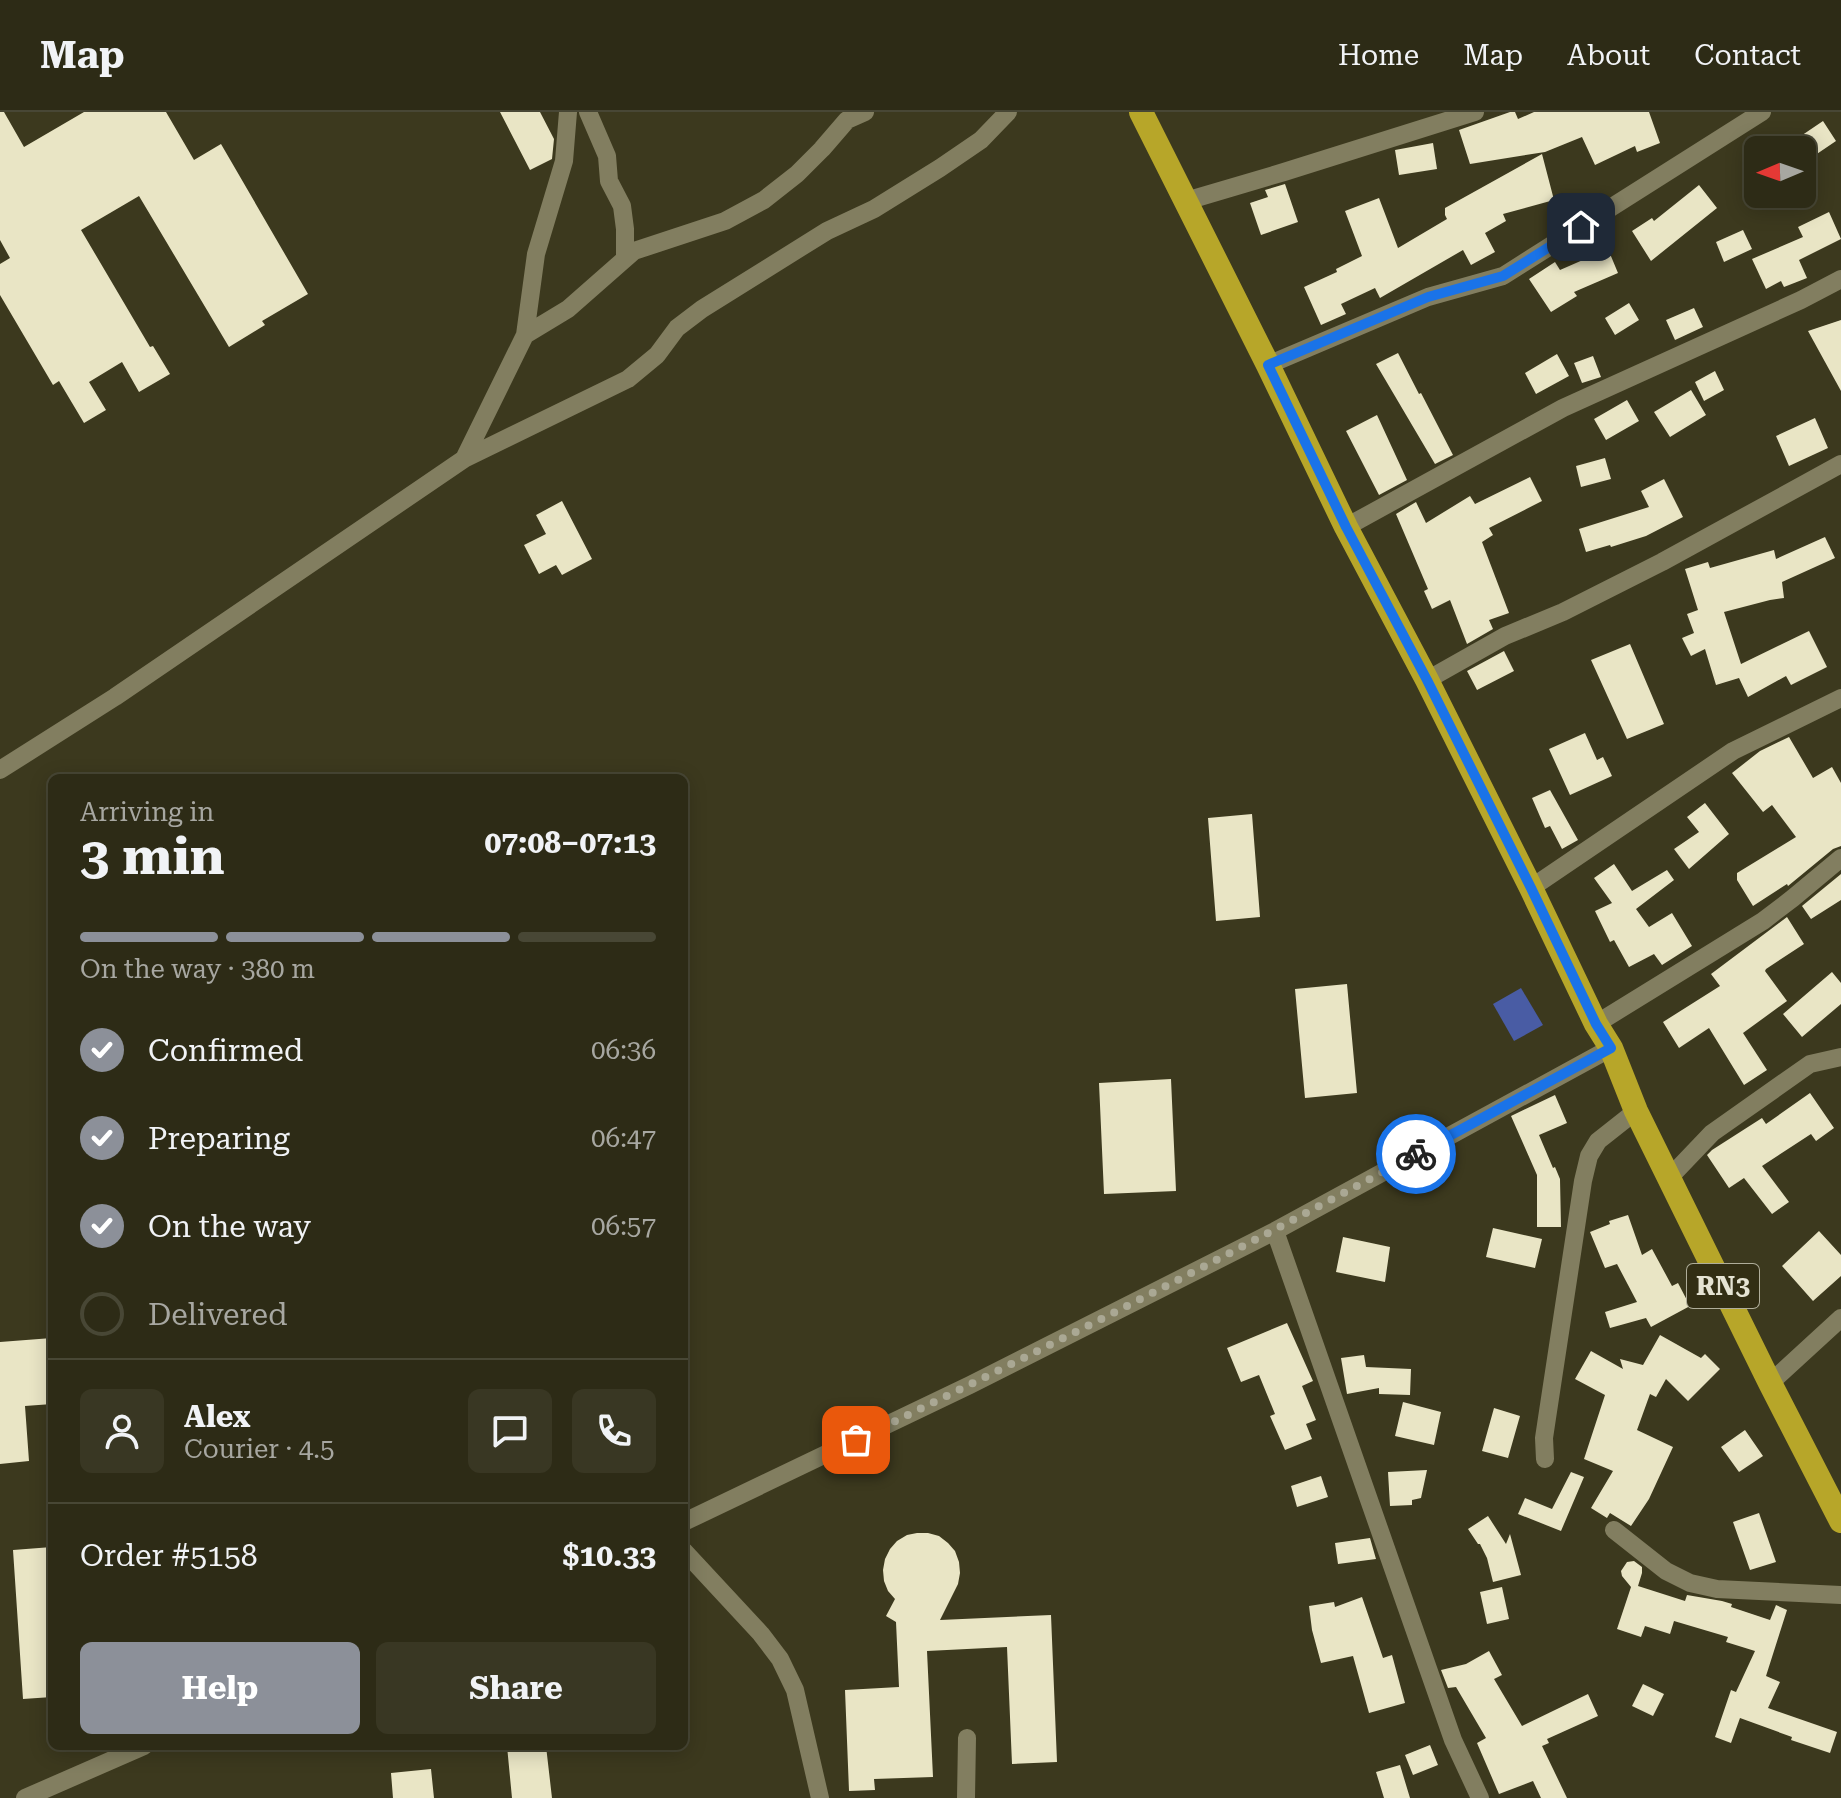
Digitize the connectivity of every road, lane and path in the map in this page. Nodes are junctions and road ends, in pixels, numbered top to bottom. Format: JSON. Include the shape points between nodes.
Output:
{"nodes":[{"id":1,"x":568,"y":112,"type":"edge"},
{"id":2,"x":588,"y":112,"type":"edge"},
{"id":3,"x":865,"y":112,"type":"edge"},
{"id":4,"x":1008,"y":112,"type":"edge"},
{"id":5,"x":1141,"y":112,"type":"edge"},
{"id":6,"x":1475,"y":112,"type":"edge"},
{"id":7,"x":1762,"y":112,"type":"edge"},
{"id":8,"x":1186,"y":201,"type":"junction"},
{"id":9,"x":625,"y":257,"type":"junction"},
{"id":10,"x":1841,"y":279,"type":"edge"},
{"id":11,"x":525,"y":335,"type":"junction"},
{"id":12,"x":1268,"y":365,"type":"junction"},
{"id":13,"x":464,"y":459,"type":"junction"},
{"id":14,"x":1841,"y":464,"type":"edge"},
{"id":15,"x":1346,"y":527,"type":"junction"},
{"id":16,"x":1427,"y":680,"type":"junction"},
{"id":17,"x":1841,"y":698,"type":"edge"},
{"id":18,"x":0,"y":770,"type":"edge"},
{"id":19,"x":1841,"y":858,"type":"edge"},
{"id":20,"x":1531,"y":888,"type":"junction"},
{"id":21,"x":1596,"y":1024,"type":"junction"},
{"id":22,"x":1611,"y":1048,"type":"junction"},
{"id":23,"x":1841,"y":1057,"type":"edge"},
{"id":24,"x":1636,"y":1111,"type":"junction"},
{"id":25,"x":1670,"y":1177,"type":"junction"},
{"id":26,"x":1275,"y":1231,"type":"junction"},
{"id":27,"x":1841,"y":1318,"type":"edge"},
{"id":28,"x":1770,"y":1383,"type":"junction"},
{"id":29,"x":1545,"y":1459,"type":"dead end"},
{"id":30,"x":688,"y":1520,"type":"edge"},
{"id":31,"x":1841,"y":1521,"type":"edge"},
{"id":32,"x":1614,"y":1530,"type":"dead end"},
{"id":33,"x":688,"y":1555,"type":"edge"},
{"id":34,"x":1841,"y":1595,"type":"edge"},
{"id":35,"x":967,"y":1738,"type":"dead end"},
{"id":36,"x":135,"y":1750,"type":"edge"},
{"id":37,"x":25,"y":1798,"type":"edge"},
{"id":38,"x":820,"y":1798,"type":"edge"},
{"id":39,"x":966,"y":1798,"type":"edge"},
{"id":40,"x":1480,"y":1798,"type":"edge"}],
"edges":[{"from":1,"to":11,"type":"street","via":[[564,161],[536,254]]},
{"from":2,"to":9,"type":"street","via":[[622,206]]},
{"from":3,"to":9,"type":"street","via":[[847,120],[797,174],[764,200],[725,221]]},
{"from":4,"to":13,"type":"street","via":[[981,140],[940,168],[702,309],[628,379]]},
{"from":5,"to":8,"type":"highway","number":"RN3"},
{"from":6,"to":8,"type":"street"},
{"from":7,"to":12,"type":"street","via":[[1503,276],[1428,297]]},
{"from":8,"to":12,"type":"highway","number":"RN3"},
{"from":9,"to":11,"type":"street","via":[[568,309]]},
{"from":10,"to":15,"type":"street","via":[[1563,408]]},
{"from":11,"to":13,"type":"street"},
{"from":12,"to":15,"type":"highway","number":"RN3"},
{"from":13,"to":18,"type":"street"},
{"from":14,"to":16,"type":"street","via":[[1662,562],[1505,636]]},
{"from":15,"to":16,"type":"highway","number":"RN3"},
{"from":16,"to":20,"type":"highway","number":"RN3"},
{"from":17,"to":20,"type":"street","via":[[1733,751]]},
{"from":19,"to":21,"type":"street","via":[[1763,921]]},
{"from":20,"to":21,"type":"highway","number":"RN3"},
{"from":21,"to":22,"type":"highway","number":"RN3"},
{"from":22,"to":24,"type":"highway","number":"RN3"},
{"from":22,"to":26,"type":"street"},
{"from":23,"to":25,"type":"street","via":[[1810,1064],[1712,1133]]},
{"from":24,"to":25,"type":"highway","number":"RN3"},
{"from":24,"to":29,"type":"street","via":[[1598,1141],[1589,1156],[1544,1438]]},
{"from":25,"to":28,"type":"highway","number":"RN3"},
{"from":26,"to":30,"type":"street"},
{"from":26,"to":40,"type":"street","via":[[1453,1740]]},
{"from":27,"to":28,"type":"street"},
{"from":28,"to":31,"type":"highway","number":"RN3"},
{"from":32,"to":34,"type":"street","via":[[1690,1583]]},
{"from":33,"to":38,"type":"street","via":[[780,1659],[795,1690]]},
{"from":35,"to":39,"type":"street"},
{"from":36,"to":37,"type":"street"}]}
